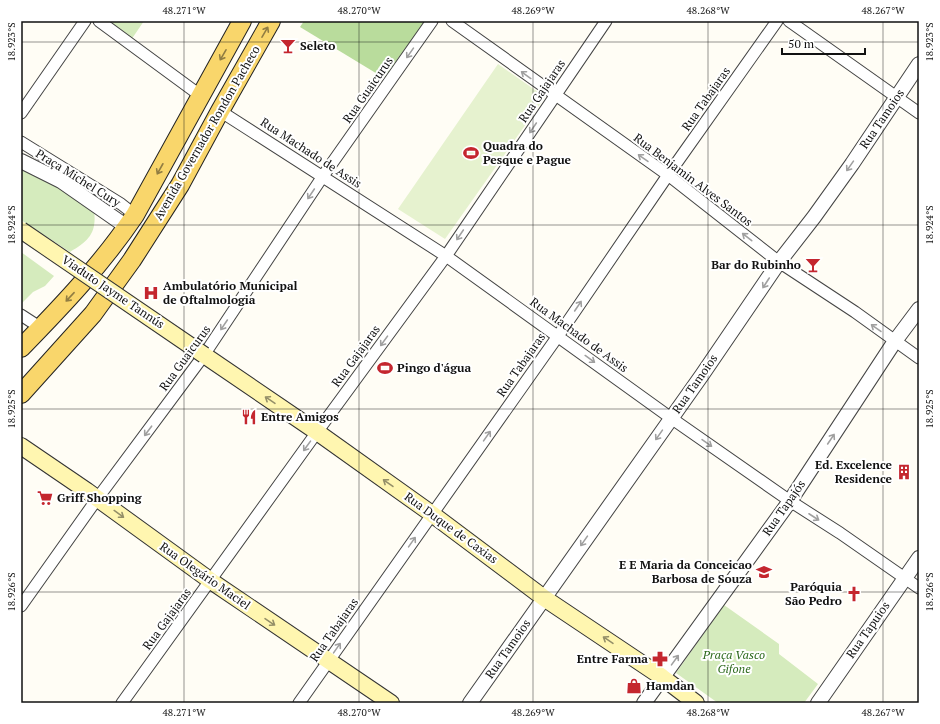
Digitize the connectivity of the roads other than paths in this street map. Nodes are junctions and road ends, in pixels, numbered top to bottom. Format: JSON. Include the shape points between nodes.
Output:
{"nodes":[{"id":1,"x":85,"y":21,"type":"edge"},
{"id":2,"x":99,"y":21,"type":"edge"},
{"id":3,"x":242,"y":21,"type":"edge"},
{"id":4,"x":271,"y":21,"type":"edge"},
{"id":5,"x":432,"y":21,"type":"edge"},
{"id":6,"x":452,"y":21,"type":"edge"},
{"id":7,"x":606,"y":21,"type":"edge"},
{"id":8,"x":777,"y":21,"type":"edge"},
{"id":9,"x":788,"y":21,"type":"edge"},
{"id":10,"x":919,"y":64,"type":"edge"},
{"id":11,"x":201,"y":96,"type":"junction"},
{"id":12,"x":555,"y":96,"type":"junction"},
{"id":13,"x":896,"y":97,"type":"junction"},
{"id":14,"x":220,"y":111,"type":"junction"},
{"id":15,"x":21,"y":113,"type":"edge"},
{"id":16,"x":919,"y":113,"type":"edge"},
{"id":17,"x":21,"y":142,"type":"edge"},
{"id":18,"x":21,"y":161,"type":"edge"},
{"id":19,"x":668,"y":175,"type":"junction"},
{"id":20,"x":323,"y":176,"type":"junction"},
{"id":21,"x":131,"y":221,"type":"junction"},
{"id":22,"x":21,"y":230,"type":"edge"},
{"id":23,"x":446,"y":256,"type":"junction"},
{"id":24,"x":779,"y":262,"type":"junction"},
{"id":25,"x":919,"y":309,"type":"edge"},
{"id":26,"x":21,"y":315,"type":"edge"},
{"id":27,"x":40,"y":328,"type":"junction"},
{"id":28,"x":558,"y":336,"type":"junction"},
{"id":29,"x":895,"y":341,"type":"junction"},
{"id":30,"x":21,"y":348,"type":"edge"},
{"id":31,"x":204,"y":355,"type":"junction"},
{"id":32,"x":919,"y":358,"type":"edge"},
{"id":33,"x":21,"y":394,"type":"edge"},
{"id":34,"x":671,"y":418,"type":"junction"},
{"id":35,"x":317,"y":432,"type":"junction"},
{"id":36,"x":21,"y":446,"type":"edge"},
{"id":37,"x":92,"y":495,"type":"junction"},
{"id":38,"x":790,"y":501,"type":"junction"},
{"id":39,"x":432,"y":514,"type":"junction"},
{"id":40,"x":919,"y":558,"type":"edge"},
{"id":41,"x":904,"y":578,"type":"junction"},
{"id":42,"x":211,"y":581,"type":"junction"},
{"id":43,"x":919,"y":588,"type":"edge"},
{"id":44,"x":544,"y":598,"type":"junction"},
{"id":45,"x":21,"y":606,"type":"edge"},
{"id":46,"x":328,"y":661,"type":"junction"},
{"id":47,"x":662,"y":677,"type":"junction"},
{"id":48,"x":122,"y":703,"type":"edge"},
{"id":49,"x":299,"y":703,"type":"edge"},
{"id":50,"x":391,"y":703,"type":"edge"},
{"id":51,"x":470,"y":703,"type":"edge"},
{"id":52,"x":644,"y":703,"type":"edge"},
{"id":53,"x":696,"y":703,"type":"edge"},
{"id":54,"x":818,"y":703,"type":"edge"}],
"edges":[{"from":1,"to":15,"type":"street"},
{"from":2,"to":11,"type":"street"},
{"from":3,"to":11,"type":"main road","name":"Avenida Governador Rondon Pacheco","one_way":true},
{"from":14,"to":4,"type":"main road","name":"Avenida Governador Rondon Pacheco","one_way":true},
{"from":5,"to":20,"type":"street","name":"Rua Guaicurus","one_way":true},
{"from":12,"to":6,"type":"street","name":"Rua Benjamin Alves Santos","one_way":true},
{"from":7,"to":12,"type":"street","name":"Rua Gajajaras"},
{"from":8,"to":19,"type":"street","name":"Rua Tabajaras"},
{"from":9,"to":13,"type":"street"},
{"from":10,"to":13,"type":"street","name":"Rua Tamoios"},
{"from":11,"to":21,"type":"main road","name":"Avenida Governador Rondon Pacheco","one_way":true},
{"from":19,"to":12,"type":"street","name":"Rua Benjamin Alves Santos","one_way":true},
{"from":12,"to":23,"type":"street","name":"Rua Gajajaras","one_way":true},
{"from":13,"to":16,"type":"street"},
{"from":13,"to":24,"type":"street","name":"Rua Tamoios","one_way":true,"via":[[852,164]]},
{"from":14,"to":20,"type":"street","name":"Rua Machado de Assis"},
{"from":14,"to":33,"type":"main road","name":"Avenida Governador Rondon Pacheco","via":[[180,185],[132,260],[93,314]]},
{"from":17,"to":21,"type":"street","name":"Praça Michel Cury","via":[[121,204]]},
{"from":18,"to":21,"type":"street","name":"Praça Michel Cury","via":[[62,181]]},
{"from":24,"to":19,"type":"street","name":"Rua Benjamin Alves Santos","one_way":true},
{"from":28,"to":19,"type":"street","name":"Rua Tabajaras","one_way":true},
{"from":20,"to":23,"type":"street","name":"Rua Machado de Assis"},
{"from":20,"to":31,"type":"street","name":"Rua Guaicurus","one_way":true},
{"from":21,"to":27,"type":"main road","name":"Avenida Governador Rondon Pacheco","one_way":true,"via":[[102,262]]},
{"from":22,"to":31,"type":"main road","name":"Viaduto Jayme Tannús","bridge":true},
{"from":23,"to":28,"type":"street","name":"Rua Machado de Assis"},
{"from":23,"to":35,"type":"street","name":"Rua Gajajaras","one_way":true},
{"from":29,"to":24,"type":"street","name":"Rua Benjamin Alves Santos","one_way":true},
{"from":24,"to":34,"type":"street","name":"Rua Tamoios","one_way":true},
{"from":25,"to":29,"type":"street","name":"Rua Tapajós"},
{"from":26,"to":27,"type":"street"},
{"from":27,"to":30,"type":"main road","name":"Avenida Governador Rondon Pacheco"},
{"from":28,"to":34,"type":"street","name":"Rua Machado de Assis","one_way":true},
{"from":39,"to":28,"type":"street","name":"Rua Tabajaras","one_way":true},
{"from":29,"to":32,"type":"street","name":"Rua Benjamin Alves Santos"},
{"from":38,"to":29,"type":"street","name":"Rua Tapajós","one_way":true},
{"from":35,"to":31,"type":"main road","name":"Rua Duque de Caxias","one_way":true},
{"from":31,"to":37,"type":"street","name":"Rua Guaicurus","one_way":true},
{"from":34,"to":38,"type":"street","name":"Rua Machado de Assis","one_way":true},
{"from":34,"to":44,"type":"street","name":"Rua Tamoios","one_way":true},
{"from":39,"to":35,"type":"main road","name":"Rua Duque de Caxias","one_way":true},
{"from":35,"to":42,"type":"street","name":"Rua Gajajaras","one_way":true},
{"from":36,"to":37,"type":"main road","name":"Rua Olegário Maciel"},
{"from":37,"to":42,"type":"main road","name":"Rua Olegário Maciel","one_way":true},
{"from":37,"to":45,"type":"street","name":"Rua Guaicurus"},
{"from":38,"to":41,"type":"street","name":"Rua Machado de Assis","one_way":true},
{"from":47,"to":38,"type":"street","name":"Rua Tapajós","one_way":true},
{"from":39,"to":44,"type":"main road","name":"Rua Duque de Caxias"},
{"from":46,"to":39,"type":"street","name":"Rua Tabajaras","one_way":true},
{"from":40,"to":41,"type":"street","name":"Rua Tapuios"},
{"from":41,"to":43,"type":"street","name":"Rua Machado de Assis"},
{"from":41,"to":54,"type":"street","name":"Rua Tapuios"},
{"from":42,"to":46,"type":"main road","name":"Rua Olegário Maciel","one_way":true},
{"from":42,"to":48,"type":"street","name":"Rua Gajajaras"},
{"from":47,"to":44,"type":"main road","name":"Rua Duque de Caxias","one_way":true},
{"from":44,"to":51,"type":"street","name":"Rua Tamoios"},
{"from":46,"to":49,"type":"street","name":"Rua Tabajaras"},
{"from":46,"to":50,"type":"main road","name":"Rua Olegário Maciel"},
{"from":47,"to":52,"type":"street","name":"Rua Tapajós"},
{"from":47,"to":53,"type":"main road","name":"Rua Duque de Caxias"}]}
